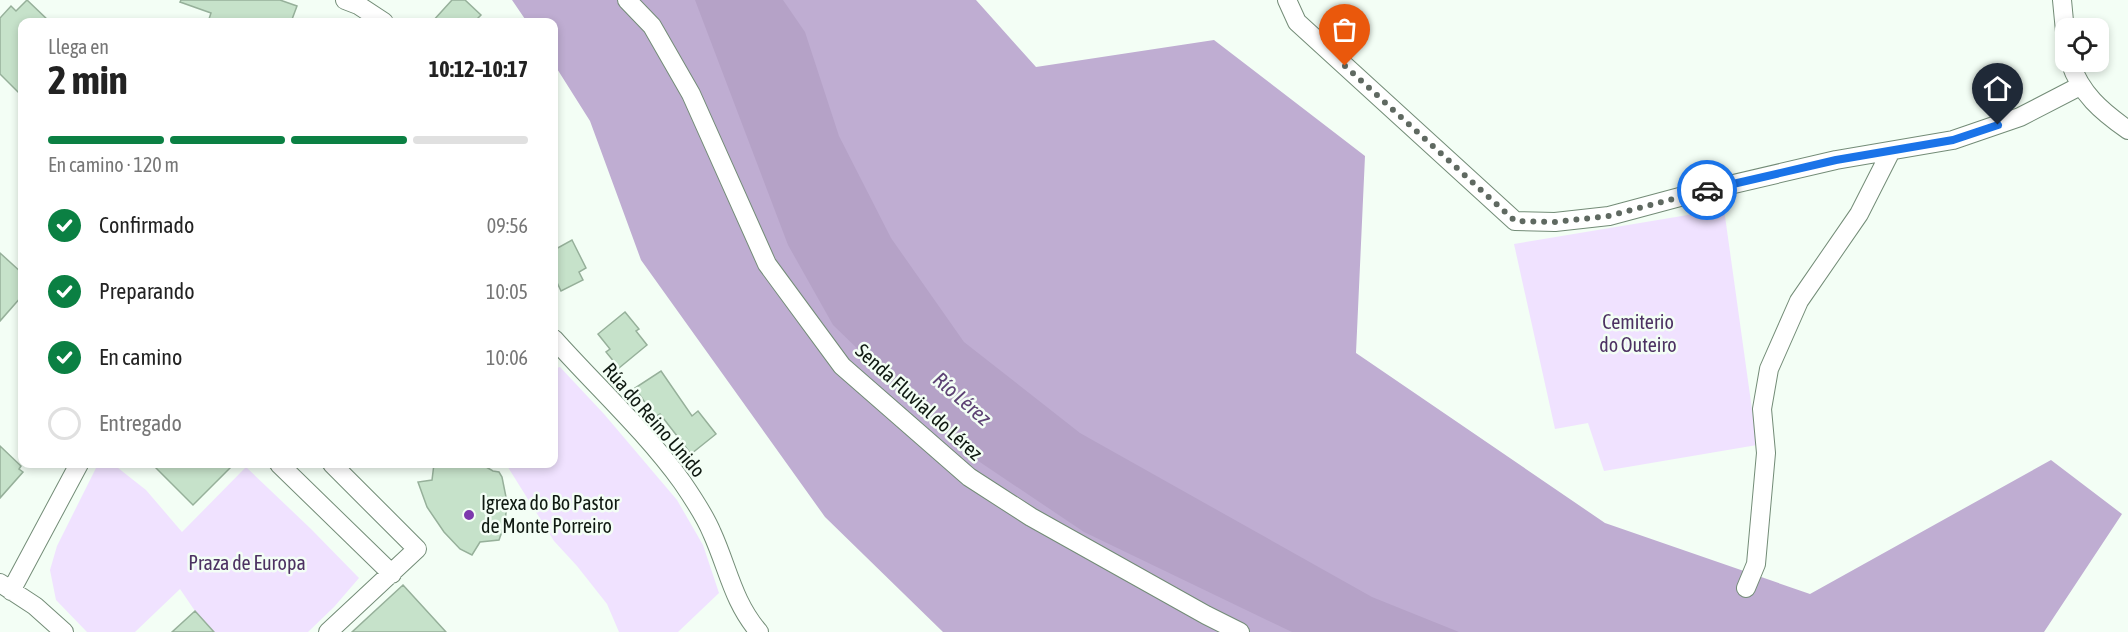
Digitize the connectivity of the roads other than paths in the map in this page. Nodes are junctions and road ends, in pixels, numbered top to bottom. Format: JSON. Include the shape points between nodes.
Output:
{"nodes":[{"id":1,"x":345,"y":0,"type":"edge"},
{"id":2,"x":627,"y":0,"type":"edge"},
{"id":3,"x":1287,"y":0,"type":"edge"},
{"id":4,"x":2062,"y":0,"type":"edge"},
{"id":5,"x":378,"y":18,"type":"edge"},
{"id":6,"x":2064,"y":18,"type":"edge"},
{"id":7,"x":2074,"y":72,"type":"edge"},
{"id":8,"x":2080,"y":86,"type":"junction"},
{"id":9,"x":2128,"y":130,"type":"edge"},
{"id":10,"x":1891,"y":151,"type":"junction"},
{"id":11,"x":558,"y":343,"type":"edge"},
{"id":12,"x":77,"y":468,"type":"edge"},
{"id":13,"x":283,"y":468,"type":"edge"},
{"id":14,"x":336,"y":468,"type":"edge"},
{"id":15,"x":392,"y":574,"type":"junction"},
{"id":16,"x":5,"y":587,"type":"edge"},
{"id":17,"x":1746,"y":588,"type":"dead end"},
{"id":18,"x":64,"y":632,"type":"edge"},
{"id":19,"x":328,"y":632,"type":"edge"},
{"id":20,"x":759,"y":632,"type":"edge"},
{"id":21,"x":1240,"y":632,"type":"edge"}],
"edges":[{"from":1,"to":5,"type":"street"},
{"from":2,"to":21,"type":"street","name":"Senda Fluvial do Lérez","via":[[652,26],[690,94],[767,264],[842,366],[969,477],[1031,518]]},
{"from":3,"to":10,"type":"street","via":[[1297,22],[1515,221],[1555,222],[1609,216],[1825,162]]},
{"from":4,"to":6,"type":"street"},
{"from":7,"to":8,"type":"street"},
{"from":8,"to":9,"type":"street","via":[[2095,105]]},
{"from":8,"to":10,"type":"street","via":[[2020,117],[1953,140]]},
{"from":10,"to":17,"type":"street","via":[[1859,214],[1799,301],[1768,369],[1762,409],[1766,453],[1756,564]]},
{"from":11,"to":20,"type":"street","name":"Rúa do Reino Unido","via":[[682,482],[712,532],[731,587]]},
{"from":12,"to":16,"type":"street"},
{"from":13,"to":15,"type":"street"},
{"from":14,"to":15,"type":"street","via":[[417,549]]},
{"from":15,"to":19,"type":"street"},
{"from":16,"to":18,"type":"street","via":[[35,606]]}]}
